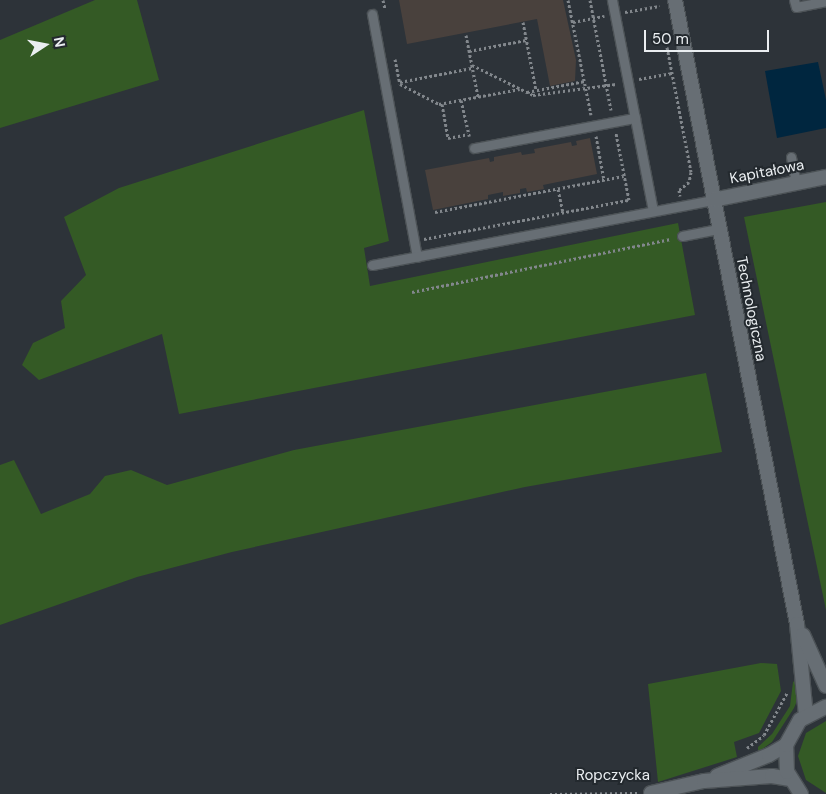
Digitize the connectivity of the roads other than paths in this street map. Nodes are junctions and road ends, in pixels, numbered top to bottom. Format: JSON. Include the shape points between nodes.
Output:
{"nodes":[{"id":1,"x":612,"y":0,"type":"edge"},
{"id":2,"x":676,"y":0,"type":"edge"},
{"id":3,"x":794,"y":0,"type":"edge"},
{"id":4,"x":826,"y":1,"type":"edge"},
{"id":5,"x":372,"y":14,"type":"dead end"},
{"id":6,"x":635,"y":118,"type":"junction"},
{"id":7,"x":474,"y":148,"type":"road end"},
{"id":8,"x":791,"y":157,"type":"dead end"},
{"id":9,"x":826,"y":177,"type":"edge"},
{"id":10,"x":796,"y":183,"type":"junction"},
{"id":11,"x":714,"y":200,"type":"junction"},
{"id":12,"x":653,"y":211,"type":"junction"},
{"id":13,"x":719,"y":229,"type":"junction"},
{"id":14,"x":682,"y":236,"type":"road end"},
{"id":15,"x":417,"y":256,"type":"junction"},
{"id":16,"x":372,"y":265,"type":"dead end"},
{"id":17,"x":797,"y":624,"type":"junction"},
{"id":18,"x":826,"y":686,"type":"edge"},
{"id":19,"x":826,"y":707,"type":"edge"},
{"id":20,"x":806,"y":715,"type":"junction"},
{"id":21,"x":786,"y":744,"type":"junction"},
{"id":22,"x":789,"y":779,"type":"junction"},
{"id":23,"x":704,"y":781,"type":"junction"},
{"id":24,"x":651,"y":793,"type":"edge"},
{"id":25,"x":801,"y":794,"type":"edge"}],
"edges":[{"from":1,"to":6,"type":"lane"},
{"from":2,"to":11,"type":"street","name":"Technologiczna"},
{"from":3,"to":4,"type":"lane","via":[[796,7]]},
{"from":5,"to":15,"type":"lane"},
{"from":6,"to":7,"type":"lane"},
{"from":6,"to":12,"type":"lane"},
{"from":8,"to":10,"type":"lane"},
{"from":9,"to":10,"type":"street","name":"Kapitałowa"},
{"from":10,"to":11,"type":"street","name":"Kapitałowa"},
{"from":11,"to":12,"type":"lane"},
{"from":11,"to":13,"type":"street","name":"Technologiczna"},
{"from":12,"to":15,"type":"lane"},
{"from":13,"to":14,"type":"lane"},
{"from":13,"to":17,"type":"street","name":"Technologiczna"},
{"from":15,"to":16,"type":"lane"},
{"from":17,"to":18,"type":"street","name":"Technologiczna"},
{"from":17,"to":20,"type":"street","name":"Technologiczna"},
{"from":19,"to":20,"type":"street"},
{"from":20,"to":21,"type":"street","via":[[796,725]]},
{"from":21,"to":22,"type":"street","via":[[785,765]]},
{"from":21,"to":23,"type":"street","name":"Ropczycka","via":[[770,755]]},
{"from":22,"to":23,"type":"street","name":"Ropczycka","via":[[772,776]]},
{"from":22,"to":25,"type":"street"},
{"from":23,"to":24,"type":"street","name":"Ropczycka"}]}
